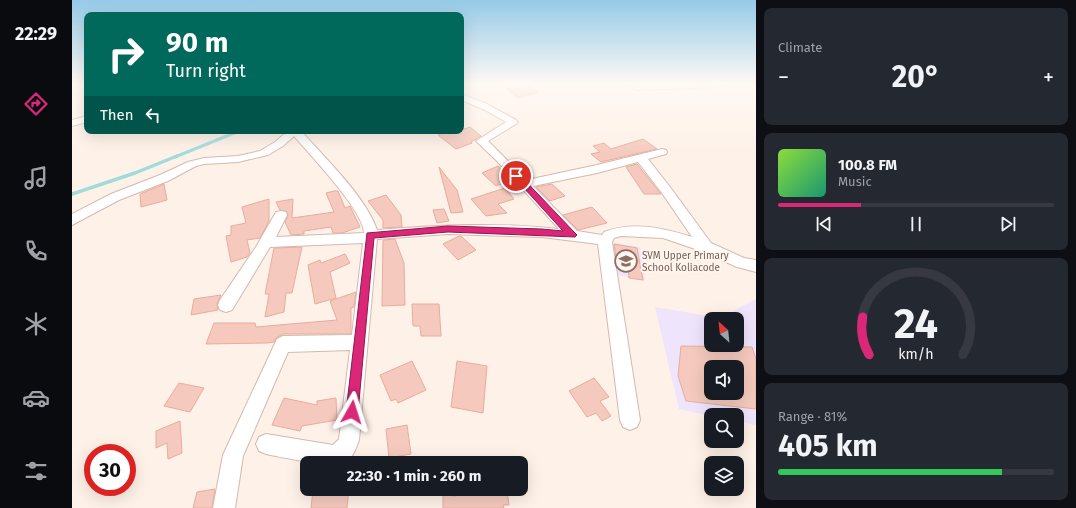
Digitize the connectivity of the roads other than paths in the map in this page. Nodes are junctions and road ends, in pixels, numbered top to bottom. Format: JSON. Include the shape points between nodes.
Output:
{"nodes":[{"id":1,"x":488,"y":108,"type":"edge"},
{"id":2,"x":84,"y":119,"type":"edge"},
{"id":3,"x":72,"y":123,"type":"edge"},
{"id":4,"x":291,"y":134,"type":"edge"},
{"id":5,"x":297,"y":134,"type":"edge"},
{"id":6,"x":662,"y":152,"type":"dead end"},
{"id":7,"x":640,"y":157,"type":"junction"},
{"id":8,"x":524,"y":184,"type":"junction"},
{"id":9,"x":281,"y":215,"type":"dead end"},
{"id":10,"x":72,"y":220,"type":"edge"},
{"id":11,"x":572,"y":235,"type":"junction"},
{"id":12,"x":370,"y":237,"type":"junction"},
{"id":13,"x":606,"y":240,"type":"junction"},
{"id":14,"x":266,"y":242,"type":"junction"},
{"id":15,"x":706,"y":246,"type":"junction"},
{"id":16,"x":756,"y":266,"type":"edge"},
{"id":17,"x":226,"y":305,"type":"dead end"},
{"id":18,"x":360,"y":342,"type":"junction"},
{"id":19,"x":630,"y":420,"type":"dead end"},
{"id":20,"x":266,"y":444,"type":"dead end"},
{"id":21,"x":224,"y":508,"type":"edge"}],
"edges":[{"from":1,"to":8,"type":"street","via":[[514,122],[481,141]]},
{"from":2,"to":3,"type":"street"},
{"from":4,"to":10,"type":"street","via":[[264,153],[238,159],[192,164],[115,197]]},
{"from":5,"to":12,"type":"street","via":[[343,186],[367,219]]},
{"from":6,"to":7,"type":"street"},
{"from":7,"to":8,"type":"street"},
{"from":7,"to":15,"type":"street"},
{"from":8,"to":11,"type":"street"},
{"from":9,"to":14,"type":"street"},
{"from":11,"to":12,"type":"street","via":[[448,229]]},
{"from":11,"to":13,"type":"street"},
{"from":12,"to":14,"type":"street"},
{"from":12,"to":18,"type":"street"},
{"from":13,"to":15,"type":"street","via":[[610,235],[620,231],[664,233]]},
{"from":13,"to":19,"type":"street"},
{"from":14,"to":17,"type":"street"},
{"from":15,"to":16,"type":"street","via":[[742,263]]},
{"from":18,"to":20,"type":"street","via":[[346,449],[336,456]]},
{"from":18,"to":21,"type":"street","via":[[283,344],[233,455]]}]}
